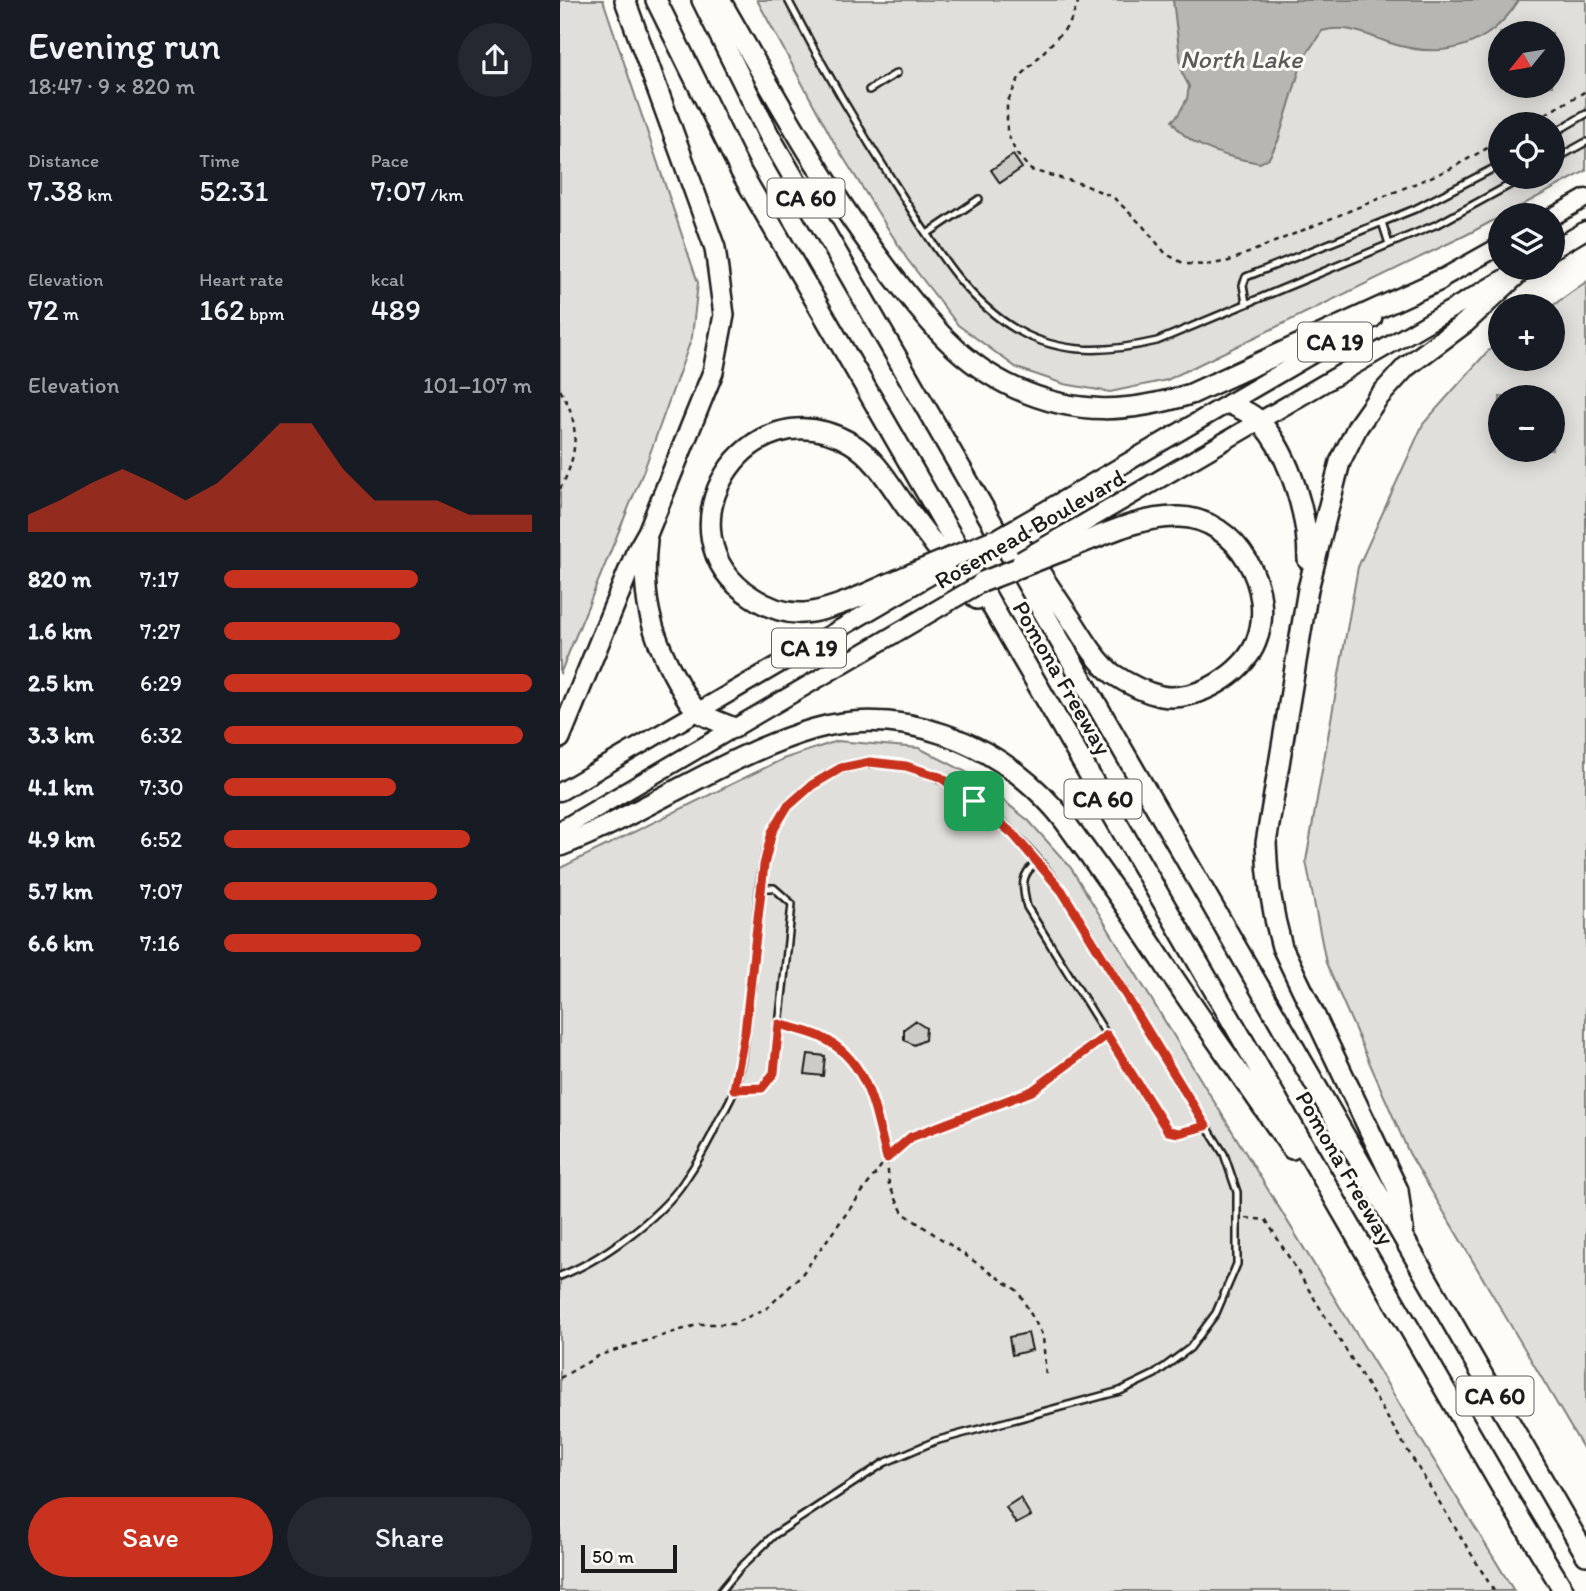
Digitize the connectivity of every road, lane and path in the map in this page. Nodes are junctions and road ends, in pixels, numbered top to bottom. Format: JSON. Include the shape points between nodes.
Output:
{"nodes":[{"id":1,"x":625,"y":0,"type":"edge"},
{"id":2,"x":656,"y":0,"type":"edge"},
{"id":3,"x":702,"y":0,"type":"edge"},
{"id":4,"x":720,"y":0,"type":"edge"},
{"id":5,"x":788,"y":0,"type":"edge"},
{"id":6,"x":1079,"y":0,"type":"edge"},
{"id":7,"x":897,"y":73,"type":"dead end"},
{"id":8,"x":869,"y":90,"type":"dead end"},
{"id":9,"x":1586,"y":91,"type":"edge"},
{"id":10,"x":1549,"y":112,"type":"edge"},
{"id":11,"x":1586,"y":114,"type":"edge"},
{"id":12,"x":1565,"y":126,"type":"edge"},
{"id":13,"x":1586,"y":142,"type":"edge"},
{"id":14,"x":1488,"y":148,"type":"edge"},
{"id":15,"x":1565,"y":154,"type":"edge"},
{"id":16,"x":1488,"y":171,"type":"edge"},
{"id":17,"x":1502,"y":189,"type":"edge"},
{"id":18,"x":979,"y":198,"type":"dead end"},
{"id":19,"x":1586,"y":198,"type":"edge"},
{"id":20,"x":1565,"y":210,"type":"edge"},
{"id":21,"x":1382,"y":222,"type":"junction"},
{"id":22,"x":1586,"y":230,"type":"edge"},
{"id":23,"x":927,"y":234,"type":"junction"},
{"id":24,"x":1565,"y":242,"type":"edge"},
{"id":25,"x":1389,"y":244,"type":"junction"},
{"id":26,"x":1488,"y":253,"type":"edge"},
{"id":27,"x":1440,"y":280,"type":"junction"},
{"id":28,"x":1503,"y":280,"type":"edge"},
{"id":29,"x":1511,"y":280,"type":"edge"},
{"id":30,"x":1246,"y":303,"type":"junction"},
{"id":31,"x":560,"y":390,"type":"edge"},
{"id":32,"x":918,"y":391,"type":"junction"},
{"id":33,"x":1230,"y":404,"type":"junction"},
{"id":34,"x":1261,"y":421,"type":"junction"},
{"id":35,"x":560,"y":489,"type":"edge"},
{"id":36,"x":648,"y":532,"type":"junction"},
{"id":37,"x":993,"y":540,"type":"joint"},
{"id":38,"x":1060,"y":545,"type":"junction"},
{"id":39,"x":914,"y":579,"type":"junction"},
{"id":40,"x":982,"y":582,"type":"joint"},
{"id":41,"x":1308,"y":589,"type":"junction"},
{"id":42,"x":1023,"y":659,"type":"junction"},
{"id":43,"x":699,"y":712,"type":"junction"},
{"id":44,"x":734,"y":728,"type":"junction"},
{"id":45,"x":560,"y":738,"type":"edge"},
{"id":46,"x":560,"y":792,"type":"edge"},
{"id":47,"x":560,"y":830,"type":"edge"},
{"id":48,"x":560,"y":846,"type":"edge"},
{"id":49,"x":1038,"y":862,"type":"junction"},
{"id":50,"x":761,"y":888,"type":"junction"},
{"id":51,"x":779,"y":1024,"type":"junction"},
{"id":52,"x":1107,"y":1035,"type":"junction"},
{"id":53,"x":734,"y":1089,"type":"junction"},
{"id":54,"x":1206,"y":1126,"type":"junction"},
{"id":55,"x":887,"y":1158,"type":"junction"},
{"id":56,"x":1238,"y":1217,"type":"junction"},
{"id":57,"x":1404,"y":1237,"type":"junction"},
{"id":58,"x":1371,"y":1262,"type":"junction"},
{"id":59,"x":560,"y":1276,"type":"edge"},
{"id":60,"x":560,"y":1378,"type":"edge"},
{"id":61,"x":1046,"y":1378,"type":"dead end"},
{"id":62,"x":1586,"y":1555,"type":"edge"},
{"id":63,"x":721,"y":1591,"type":"edge"},
{"id":64,"x":1494,"y":1591,"type":"edge"},
{"id":65,"x":1564,"y":1591,"type":"edge"}],
"edges":[{"from":1,"to":36,"type":"highway","via":[[715,248],[724,315],[713,372]]},
{"from":2,"to":42,"type":"highway","name":"Pomona Freeway","number":"CA 60","via":[[741,172]]},
{"from":3,"to":32,"type":"highway","name":"Pomona Freeway","number":"CA 60","via":[[769,135]]},
{"from":4,"to":27,"type":"highway","via":[[833,194],[882,262],[933,328],[971,362],[1016,388],[1066,405],[1117,410],[1156,404],[1191,394]]},
{"from":5,"to":23,"type":"lane","via":[[845,103]]},
{"from":6,"to":14,"type":"path","via":[[1069,25],[1019,78],[1007,103],[1007,132],[1016,153],[1031,170],[1113,197],[1166,254],[1185,264],[1229,261],[1450,169]]},
{"from":7,"to":8,"type":"lane"},
{"from":9,"to":10,"type":"path"},
{"from":11,"to":12,"type":"lane"},
{"from":13,"to":15,"type":"lane"},
{"from":16,"to":21,"type":"lane"},
{"from":17,"to":25,"type":"lane"},
{"from":18,"to":23,"type":"lane"},
{"from":19,"to":20,"type":"main road"},
{"from":21,"to":25,"type":"lane"},
{"from":21,"to":30,"type":"lane","via":[[1246,277]]},
{"from":22,"to":24,"type":"main road"},
{"from":23,"to":30,"type":"lane","via":[[964,286],[988,309],[1019,331],[1079,350],[1118,350],[1157,341]]},
{"from":25,"to":30,"type":"lane"},
{"from":26,"to":27,"type":"main road","name":"Rosemead Boulevard","number":"CA 19"},
{"from":27,"to":33,"type":"main road","name":"Rosemead Boulevard","number":"CA 19"},
{"from":28,"to":34,"type":"main road","name":"Rosemead Boulevard","number":"CA 19"},
{"from":29,"to":41,"type":"highway","via":[[1465,323],[1406,367],[1358,426],[1340,462]]},
{"from":31,"to":35,"type":"path","via":[[576,425],[574,449]]},
{"from":32,"to":38,"type":"highway","via":[[1087,644],[1111,672],[1136,688],[1164,697],[1192,694],[1217,685],[1238,668],[1256,643],[1261,615],[1256,578],[1248,559],[1229,537],[1206,523],[1181,516],[1146,519]]},
{"from":32,"to":57,"type":"highway","name":"Pomona Freeway","number":"CA 60"},
{"from":33,"to":34,"type":"highway"},
{"from":33,"to":37,"type":"main road","name":"Rosemead Boulevard","number":"CA 19","bridge":true},
{"from":34,"to":38,"type":"main road","name":"Rosemead Boulevard","number":"CA 19"},
{"from":34,"to":41,"type":"highway","via":[[1274,439],[1301,504],[1308,539]]},
{"from":36,"to":43,"type":"highway","via":[[645,589],[650,619],[664,657]]},
{"from":36,"to":45,"type":"highway"},
{"from":37,"to":39,"type":"highway","bridge":true},
{"from":38,"to":40,"type":"highway","bridge":true},
{"from":39,"to":42,"type":"highway","via":[[811,612],[787,612],[764,605],[742,591],[716,552],[711,505],[725,471],[756,441],[798,428],[854,444],[884,475]]},
{"from":39,"to":43,"type":"main road","name":"Rosemead Boulevard","number":"CA 19"},
{"from":40,"to":44,"type":"main road","name":"Rosemead Boulevard","number":"CA 19","bridge":true},
{"from":41,"to":57,"type":"highway","via":[[1266,843],[1272,910],[1287,958],[1398,1190]]},
{"from":42,"to":58,"type":"highway","name":"Pomona Freeway","number":"CA 60"},
{"from":43,"to":44,"type":"highway"},
{"from":43,"to":46,"type":"main road","name":"Rosemead Boulevard","number":"CA 19"},
{"from":44,"to":47,"type":"main road","name":"Rosemead Boulevard","number":"CA 19"},
{"from":48,"to":58,"type":"highway","via":[[754,753],[817,729],[882,722],[916,726],[974,746],[1024,780],[1053,807],[1123,901]]},
{"from":49,"to":50,"type":"lane","via":[[1013,834],[940,777],[906,766],[870,762],[841,768],[787,807],[772,832]]},
{"from":49,"to":52,"type":"lane","via":[[1024,877],[1027,907]]},
{"from":49,"to":54,"type":"lane","via":[[1062,891]]},
{"from":50,"to":51,"type":"lane","via":[[774,888],[792,904]]},
{"from":50,"to":53,"type":"lane"},
{"from":51,"to":53,"type":"lane","via":[[774,1073],[762,1088]]},
{"from":51,"to":55,"type":"path","via":[[820,1036],[846,1052],[867,1082]]},
{"from":52,"to":54,"type":"lane","via":[[1168,1131]]},
{"from":52,"to":55,"type":"path","via":[[1032,1091],[911,1137]]},
{"from":53,"to":59,"type":"lane","via":[[682,1185],[645,1223],[603,1254]]},
{"from":54,"to":56,"type":"lane","via":[[1224,1154],[1237,1192]]},
{"from":55,"to":60,"type":"path","via":[[800,1277],[767,1308],[733,1324],[700,1324],[600,1355]]},
{"from":55,"to":61,"type":"path","via":[[889,1185],[903,1213],[1018,1291],[1043,1336]]},
{"from":56,"to":63,"type":"lane","via":[[1237,1264],[1216,1313],[1190,1348],[1156,1374],[1120,1391],[936,1441],[884,1463],[775,1535]]},
{"from":56,"to":64,"type":"path","via":[[1266,1220]]},
{"from":57,"to":62,"type":"highway","name":"Pomona Freeway","number":"CA 60"},
{"from":58,"to":65,"type":"highway","name":"Pomona Freeway","number":"CA 60"}]}
